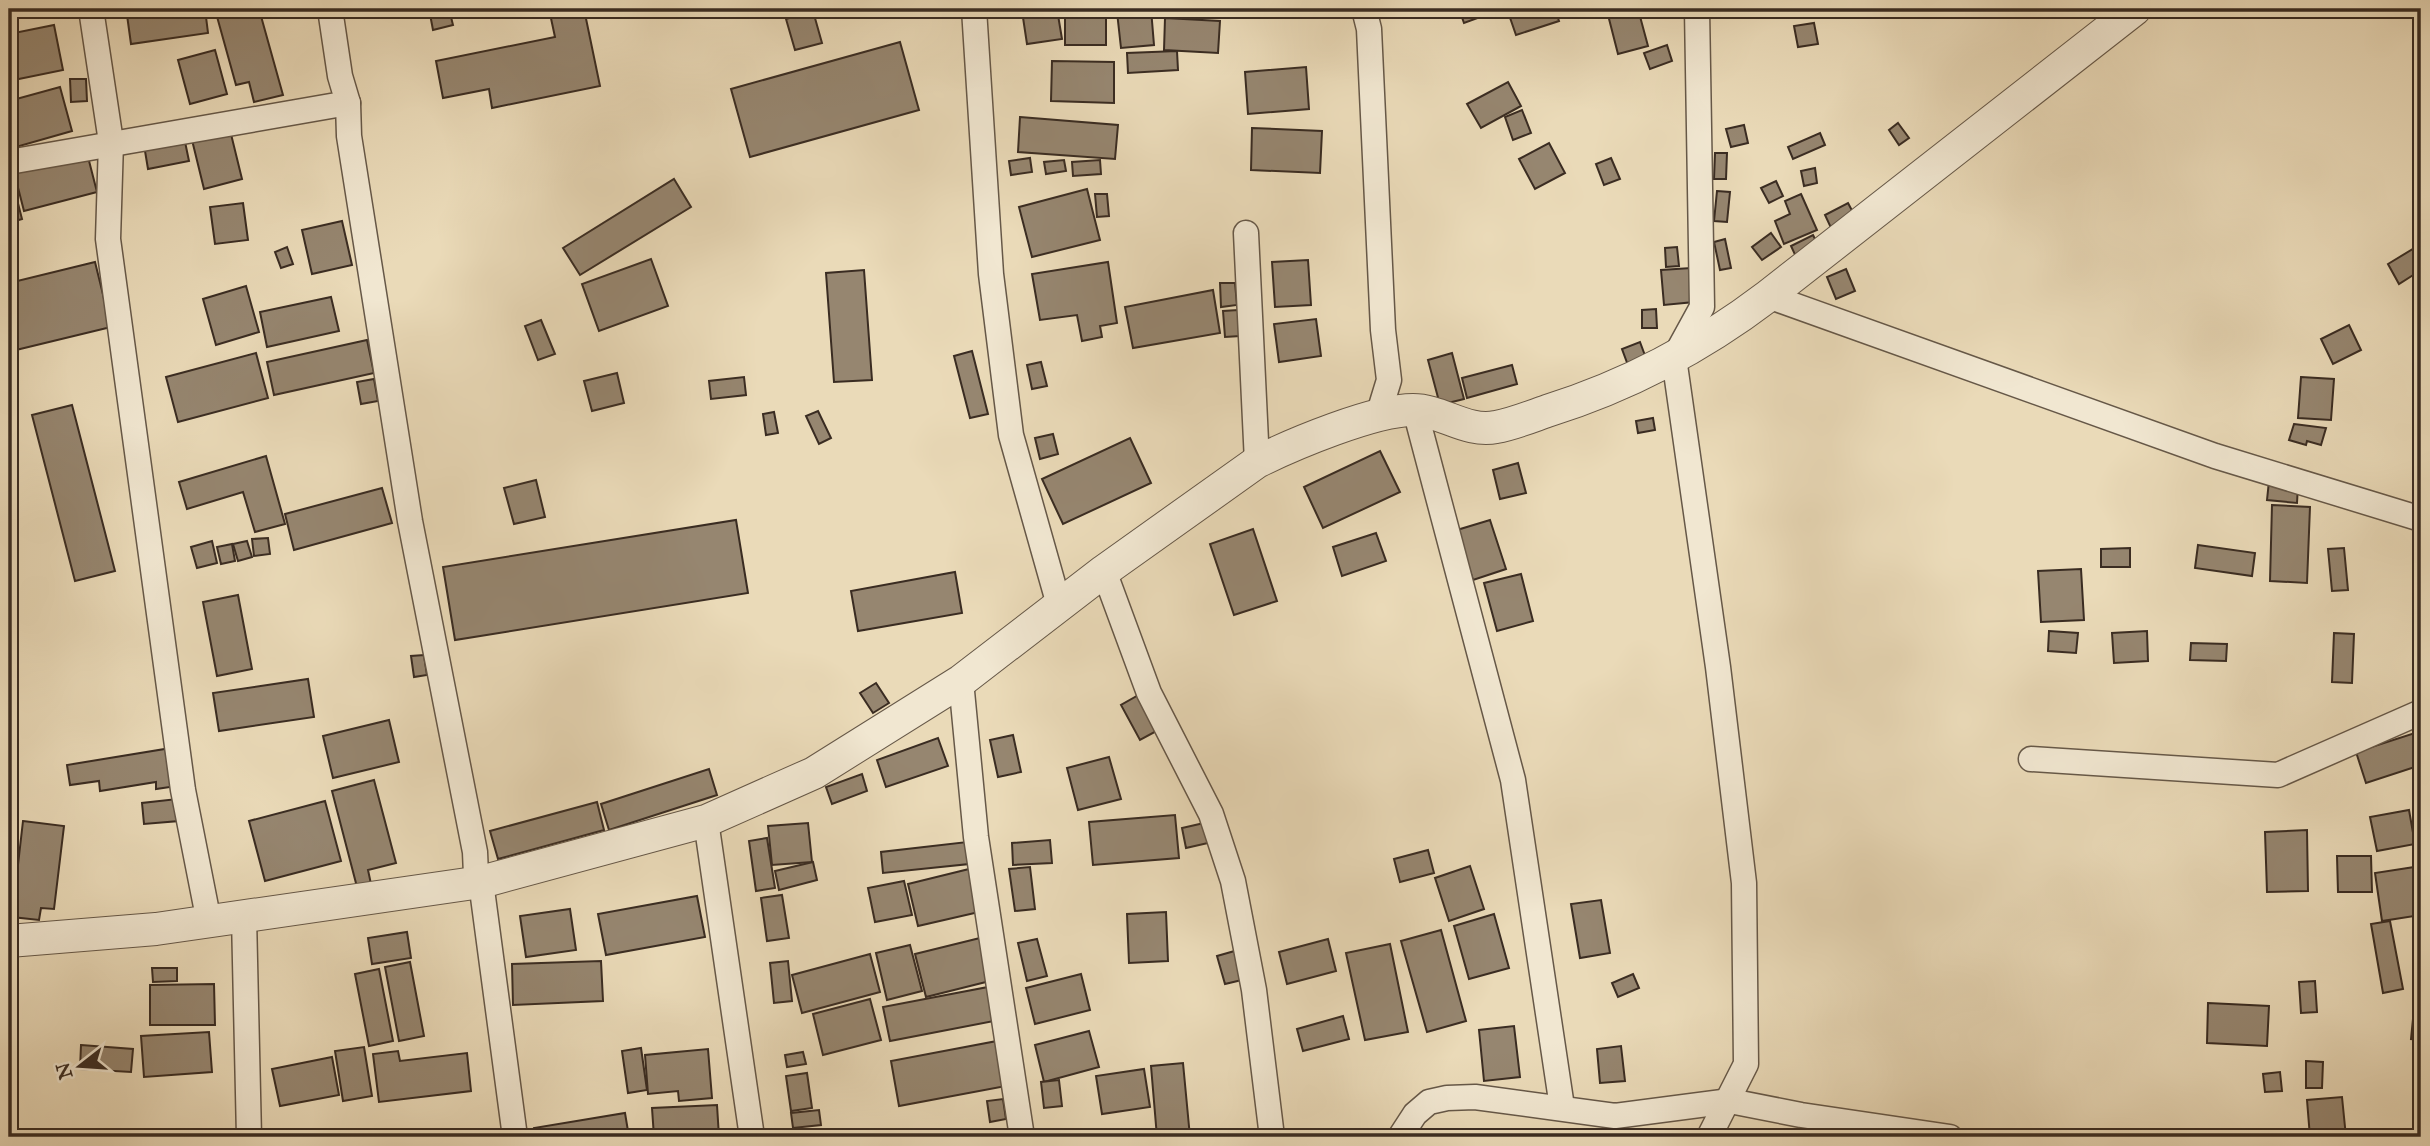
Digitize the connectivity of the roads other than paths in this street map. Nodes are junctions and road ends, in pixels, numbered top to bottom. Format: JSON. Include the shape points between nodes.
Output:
{"nodes":[{"id":1,"x":91,"y":9,"type":"edge"},
{"id":2,"x":330,"y":9,"type":"edge"},
{"id":3,"x":974,"y":9,"type":"edge"},
{"id":4,"x":1364,"y":9,"type":"edge"},
{"id":5,"x":1697,"y":9,"type":"edge"},
{"id":6,"x":2135,"y":9,"type":"edge"},
{"id":7,"x":348,"y":103,"type":"junction"},
{"id":8,"x":111,"y":142,"type":"junction"},
{"id":9,"x":9,"y":162,"type":"edge"},
{"id":10,"x":1246,"y":233,"type":"dead end"},
{"id":11,"x":1768,"y":296,"type":"junction"},
{"id":12,"x":1674,"y":358,"type":"junction"},
{"id":13,"x":1415,"y":410,"type":"junction"},
{"id":14,"x":1378,"y":416,"type":"junction"},
{"id":15,"x":1257,"y":462,"type":"junction"},
{"id":16,"x":2421,"y":521,"type":"edge"},
{"id":17,"x":1104,"y":571,"type":"junction"},
{"id":18,"x":1059,"y":605,"type":"junction"},
{"id":19,"x":961,"y":681,"type":"junction"},
{"id":20,"x":2421,"y":712,"type":"edge"},
{"id":21,"x":2031,"y":760,"type":"dead end"},
{"id":22,"x":706,"y":821,"type":"junction"},
{"id":23,"x":481,"y":882,"type":"junction"},
{"id":24,"x":244,"y":917,"type":"junction"},
{"id":25,"x":209,"y":922,"type":"junction"},
{"id":26,"x":9,"y":942,"type":"edge"},
{"id":27,"x":1730,"y":1101,"type":"junction"},
{"id":28,"x":1562,"y":1107,"type":"junction"},
{"id":29,"x":249,"y":1137,"type":"edge"},
{"id":30,"x":515,"y":1137,"type":"edge"},
{"id":31,"x":752,"y":1137,"type":"edge"},
{"id":32,"x":1022,"y":1137,"type":"edge"},
{"id":33,"x":1272,"y":1137,"type":"edge"},
{"id":34,"x":1400,"y":1137,"type":"edge"},
{"id":35,"x":1709,"y":1137,"type":"edge"},
{"id":36,"x":1950,"y":1137,"type":"edge"}],
"edges":[{"from":1,"to":8,"type":"street"},
{"from":2,"to":7,"type":"street"},
{"from":3,"to":18,"type":"street","via":[[991,274],[1011,435]]},
{"from":4,"to":14,"type":"street","via":[[1389,380]]},
{"from":5,"to":12,"type":"street","via":[[1702,307]]},
{"from":6,"to":11,"type":"street"},
{"from":7,"to":8,"type":"street"},
{"from":7,"to":23,"type":"street","via":[[349,136],[410,522],[476,875]]},
{"from":8,"to":9,"type":"street"},
{"from":8,"to":25,"type":"street","via":[[108,239],[183,790]]},
{"from":10,"to":15,"type":"street"},
{"from":11,"to":12,"type":"street","via":[[1725,329]]},
{"from":11,"to":16,"type":"street","via":[[2215,456]]},
{"from":12,"to":13,"type":"street","via":[[1592,397],[1495,428],[1468,427]]},
{"from":12,"to":27,"type":"street","via":[[1744,883],[1746,1064]]},
{"from":13,"to":14,"type":"street"},
{"from":13,"to":28,"type":"street","via":[[1513,780]]},
{"from":14,"to":15,"type":"street"},
{"from":15,"to":17,"type":"street"},
{"from":17,"to":18,"type":"street"},
{"from":17,"to":33,"type":"street","via":[[1149,693],[1211,814],[1233,881],[1254,990]]},
{"from":18,"to":19,"type":"street"},
{"from":19,"to":22,"type":"street","via":[[814,773]]},
{"from":19,"to":32,"type":"street","via":[[976,837]]},
{"from":20,"to":21,"type":"street","via":[[2278,775]]},
{"from":22,"to":23,"type":"street"},
{"from":22,"to":31,"type":"street"},
{"from":23,"to":24,"type":"street"},
{"from":23,"to":30,"type":"street"},
{"from":24,"to":25,"type":"street"},
{"from":24,"to":29,"type":"street"},
{"from":25,"to":26,"type":"street"},
{"from":27,"to":28,"type":"street","via":[[1615,1116]]},
{"from":27,"to":35,"type":"street"},
{"from":27,"to":36,"type":"street"},
{"from":28,"to":34,"type":"street","via":[[1447,1098],[1429,1102]]}]}
